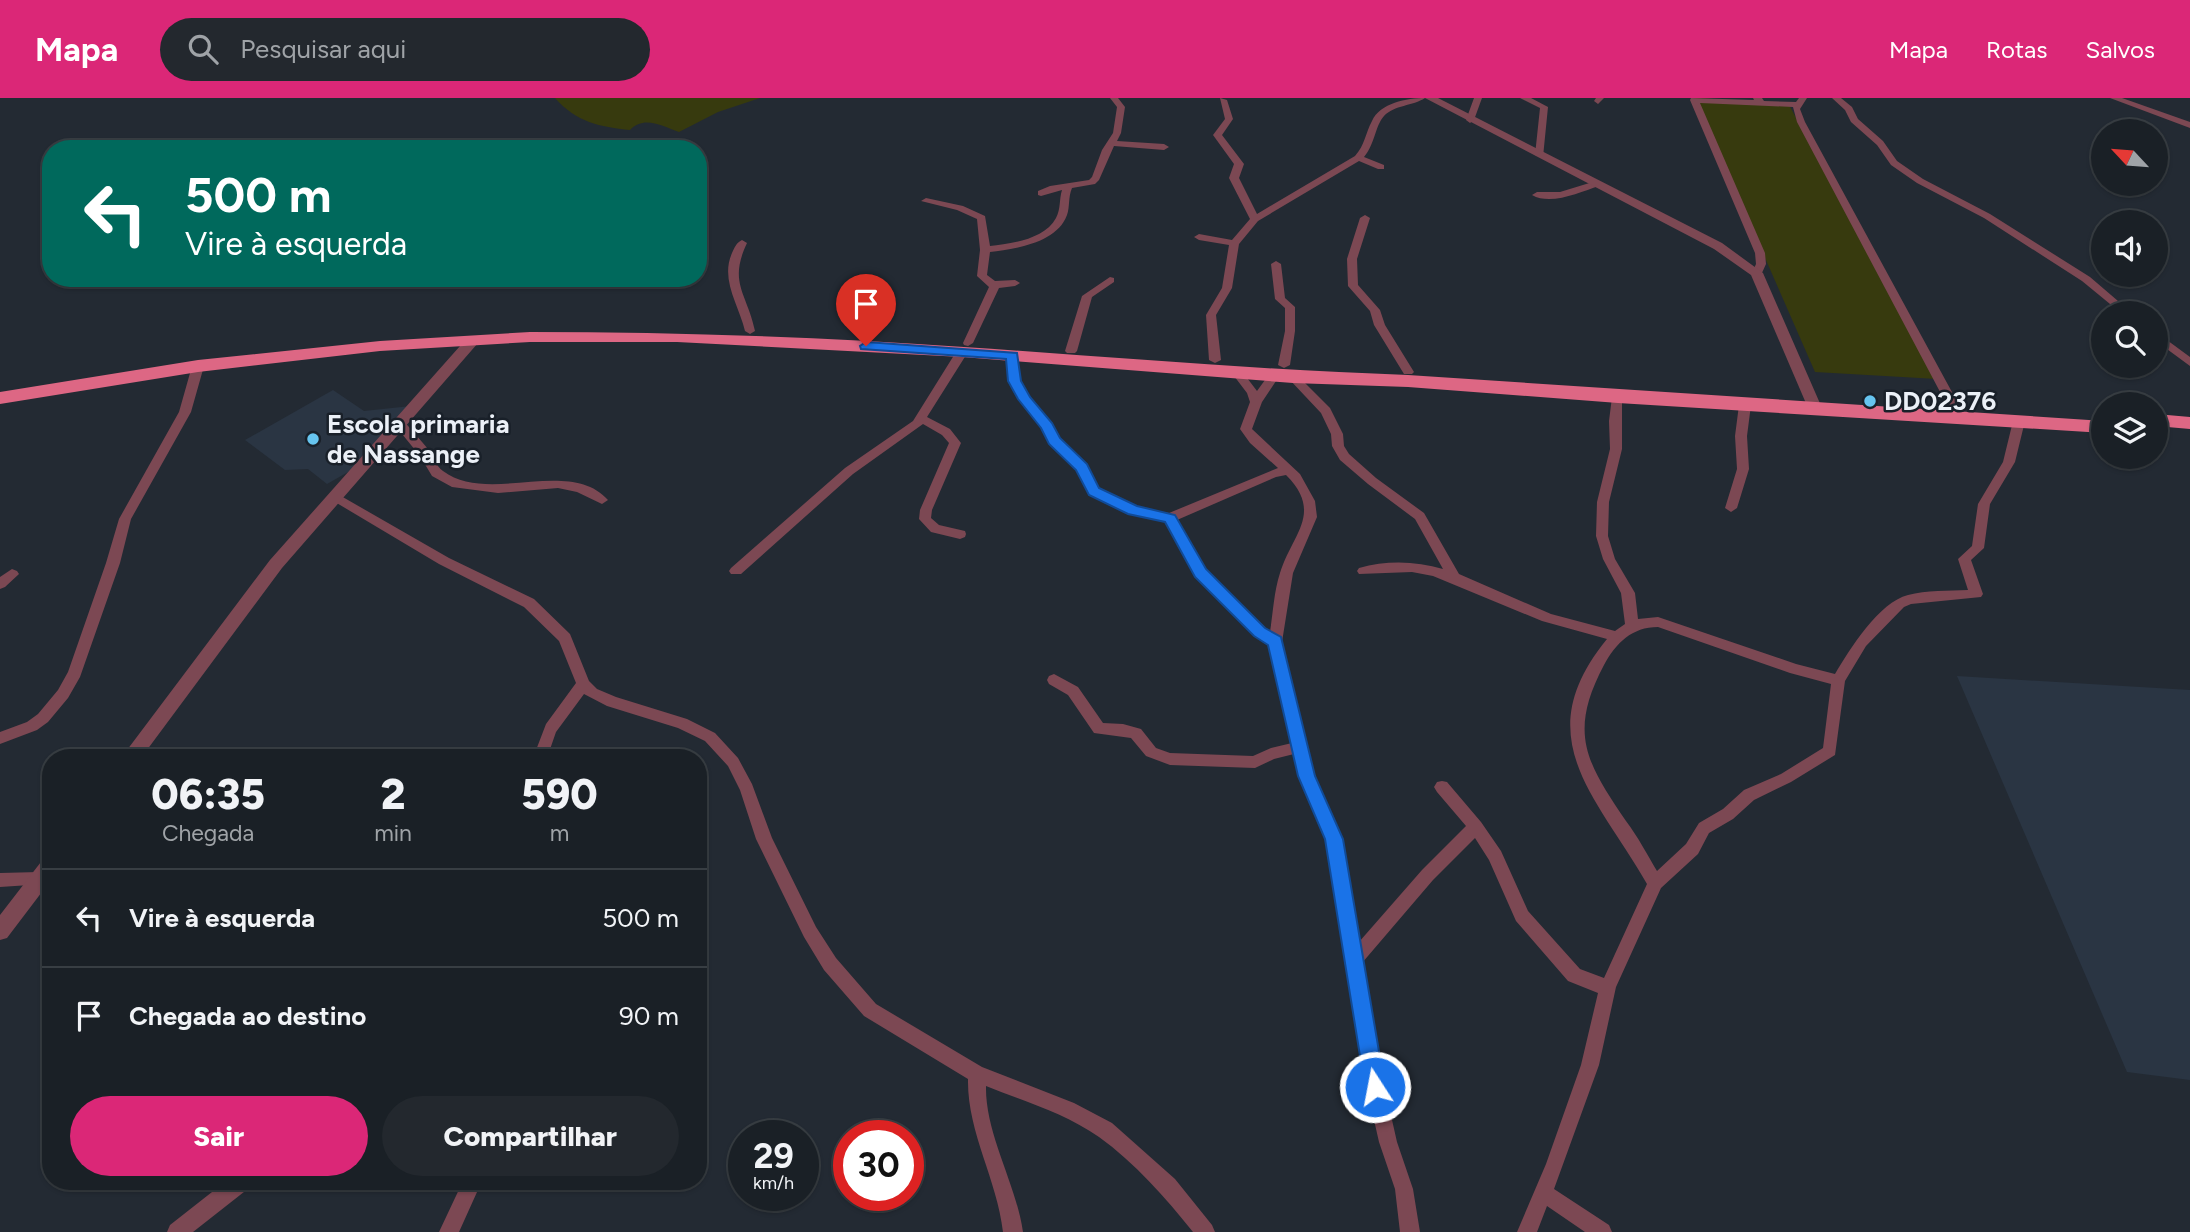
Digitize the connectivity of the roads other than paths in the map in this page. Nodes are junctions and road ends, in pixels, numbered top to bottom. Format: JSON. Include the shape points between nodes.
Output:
{"nodes":[{"id":1,"x":1114,"y":98,"type":"edge"},
{"id":2,"x":1421,"y":98,"type":"edge"},
{"id":3,"x":1430,"y":98,"type":"edge"},
{"id":4,"x":1478,"y":98,"type":"edge"},
{"id":5,"x":1524,"y":98,"type":"edge"},
{"id":6,"x":1836,"y":98,"type":"edge"},
{"id":7,"x":2114,"y":98,"type":"edge"},
{"id":8,"x":1223,"y":100,"type":"edge"},
{"id":9,"x":1759,"y":100,"type":"edge"},
{"id":10,"x":1800,"y":102,"type":"edge"},
{"id":11,"x":1470,"y":120,"type":"junction"},
{"id":12,"x":2190,"y":125,"type":"edge"},
{"id":13,"x":1111,"y":143,"type":"junction"},
{"id":14,"x":1164,"y":147,"type":"dead end"},
{"id":15,"x":1540,"y":155,"type":"junction"},
{"id":16,"x":1358,"y":158,"type":"junction"},
{"id":17,"x":1381,"y":167,"type":"dead end"},
{"id":18,"x":1596,"y":184,"type":"junction"},
{"id":19,"x":1068,"y":187,"type":"junction"},
{"id":20,"x":1041,"y":193,"type":"dead end"},
{"id":21,"x":1537,"y":195,"type":"dead end"},
{"id":22,"x":926,"y":201,"type":"dead end"},
{"id":23,"x":1365,"y":218,"type":"dead end"},
{"id":24,"x":1255,"y":219,"type":"junction"},
{"id":25,"x":1199,"y":237,"type":"dead end"},
{"id":26,"x":742,"y":243,"type":"dead end"},
{"id":27,"x":1234,"y":243,"type":"junction"},
{"id":28,"x":985,"y":250,"type":"junction"},
{"id":29,"x":1276,"y":264,"type":"dead end"},
{"id":30,"x":1757,"y":273,"type":"junction"},
{"id":31,"x":1110,"y":279,"type":"dead end"},
{"id":32,"x":1015,"y":283,"type":"dead end"},
{"id":33,"x":995,"y":286,"type":"junction"},
{"id":34,"x":2113,"y":301,"type":"edge"},
{"id":35,"x":750,"y":331,"type":"junction"},
{"id":36,"x":473,"y":340,"type":"junction"},
{"id":37,"x":2168,"y":345,"type":"edge"},
{"id":38,"x":965,"y":348,"type":"junction"},
{"id":39,"x":1071,"y":351,"type":"junction"},
{"id":40,"x":1012,"y":355,"type":"junction"},
{"id":41,"x":1215,"y":360,"type":"junction"},
{"id":42,"x":2190,"y":363,"type":"edge"},
{"id":43,"x":198,"y":366,"type":"junction"},
{"id":44,"x":1237,"y":372,"type":"junction"},
{"id":45,"x":1284,"y":372,"type":"junction"},
{"id":46,"x":1408,"y":372,"type":"junction"},
{"id":47,"x":0,"y":391,"type":"edge"},
{"id":48,"x":1618,"y":397,"type":"junction"},
{"id":49,"x":0,"y":398,"type":"edge"},
{"id":50,"x":1256,"y":401,"type":"junction"},
{"id":51,"x":1813,"y":403,"type":"junction"},
{"id":52,"x":1745,"y":405,"type":"junction"},
{"id":53,"x":1953,"y":405,"type":"junction"},
{"id":54,"x":2091,"y":415,"type":"edge"},
{"id":55,"x":921,"y":418,"type":"junction"},
{"id":56,"x":2019,"y":421,"type":"junction"},
{"id":57,"x":2168,"y":422,"type":"edge"},
{"id":58,"x":400,"y":423,"type":"junction"},
{"id":59,"x":2190,"y":423,"type":"edge"},
{"id":60,"x":2091,"y":426,"type":"edge"},
{"id":61,"x":2168,"y":432,"type":"edge"},
{"id":62,"x":2190,"y":433,"type":"edge"},
{"id":63,"x":1288,"y":470,"type":"junction"},
{"id":64,"x":334,"y":496,"type":"junction"},
{"id":65,"x":602,"y":500,"type":"dead end"},
{"id":66,"x":1731,"y":508,"type":"dead end"},
{"id":67,"x":1170,"y":518,"type":"junction"},
{"id":68,"x":960,"y":534,"type":"dead end"},
{"id":69,"x":736,"y":571,"type":"dead end"},
{"id":70,"x":1364,"y":571,"type":"dead end"},
{"id":71,"x":12,"y":574,"type":"dead end"},
{"id":72,"x":1453,"y":576,"type":"junction"},
{"id":73,"x":0,"y":584,"type":"edge"},
{"id":74,"x":1632,"y":627,"type":"junction"},
{"id":75,"x":1615,"y":635,"type":"junction"},
{"id":76,"x":1275,"y":642,"type":"junction"},
{"id":77,"x":1054,"y":680,"type":"dead end"},
{"id":78,"x":1838,"y":680,"type":"junction"},
{"id":79,"x":583,"y":684,"type":"junction"},
{"id":80,"x":0,"y":738,"type":"edge"},
{"id":81,"x":1300,"y":747,"type":"junction"},
{"id":82,"x":137,"y":749,"type":"edge"},
{"id":83,"x":541,"y":749,"type":"edge"},
{"id":84,"x":1442,"y":787,"type":"dead end"},
{"id":85,"x":1476,"y":827,"type":"junction"},
{"id":86,"x":42,"y":872,"type":"edge"},
{"id":87,"x":42,"y":875,"type":"edge"},
{"id":88,"x":0,"y":880,"type":"edge"},
{"id":89,"x":1655,"y":883,"type":"junction"},
{"id":90,"x":0,"y":932,"type":"edge"},
{"id":91,"x":1352,"y":961,"type":"junction"},
{"id":92,"x":1608,"y":987,"type":"junction"},
{"id":93,"x":977,"y":1074,"type":"junction"},
{"id":94,"x":231,"y":1190,"type":"edge"},
{"id":95,"x":469,"y":1190,"type":"edge"},
{"id":96,"x":1544,"y":1193,"type":"junction"},
{"id":97,"x":177,"y":1232,"type":"edge"},
{"id":98,"x":449,"y":1232,"type":"edge"},
{"id":99,"x":1013,"y":1232,"type":"edge"},
{"id":100,"x":1205,"y":1232,"type":"edge"},
{"id":101,"x":1410,"y":1232,"type":"edge"},
{"id":102,"x":1527,"y":1232,"type":"edge"},
{"id":103,"x":1602,"y":1232,"type":"edge"}],
"edges":[{"from":1,"to":13,"type":"street","via":[[1121,109]]},
{"from":2,"to":16,"type":"street","via":[[1377,117],[1373,136]]},
{"from":3,"to":11,"type":"street"},
{"from":4,"to":11,"type":"street"},
{"from":5,"to":15,"type":"street","via":[[1544,107]]},
{"from":6,"to":34,"type":"street","via":[[1894,163],[1987,216]]},
{"from":7,"to":12,"type":"street"},
{"from":8,"to":24,"type":"street","via":[[1229,119],[1217,135],[1239,164],[1234,178]]},
{"from":9,"to":10,"type":"street"},
{"from":9,"to":30,"type":"street","via":[[1694,100],[1759,253]]},
{"from":10,"to":53,"type":"street","via":[[1801,122]]},
{"from":11,"to":15,"type":"street"},
{"from":13,"to":14,"type":"street"},
{"from":13,"to":19,"type":"street","via":[[1096,178]]},
{"from":15,"to":18,"type":"street"},
{"from":16,"to":17,"type":"street"},
{"from":16,"to":24,"type":"street"},
{"from":18,"to":21,"type":"street","via":[[1561,195]]},
{"from":18,"to":30,"type":"street","via":[[1718,246]]},
{"from":19,"to":20,"type":"street"},
{"from":19,"to":28,"type":"street","via":[[1057,223],[1034,240]]},
{"from":22,"to":28,"type":"street","via":[[979,215]]},
{"from":23,"to":46,"type":"street","via":[[1352,259],[1353,286],[1375,310],[1375,320]]},
{"from":24,"to":27,"type":"street"},
{"from":25,"to":27,"type":"street"},
{"from":26,"to":35,"type":"street","via":[[730,270]]},
{"from":27,"to":41,"type":"street","via":[[1227,288],[1211,315]]},
{"from":28,"to":33,"type":"street","via":[[982,276]]},
{"from":29,"to":45,"type":"street","via":[[1280,299],[1290,307]]},
{"from":30,"to":51,"type":"street"},
{"from":31,"to":39,"type":"street","via":[[1087,296]]},
{"from":32,"to":33,"type":"street"},
{"from":33,"to":38,"type":"street"},
{"from":35,"to":38,"type":"highway"},
{"from":35,"to":47,"type":"highway","via":[[531,330],[345,340],[167,362]]},
{"from":36,"to":38,"type":"highway","via":[[677,337]]},
{"from":36,"to":43,"type":"highway"},
{"from":36,"to":58,"type":"street"},
{"from":37,"to":42,"type":"street"},
{"from":38,"to":39,"type":"highway"},
{"from":38,"to":40,"type":"highway"},
{"from":38,"to":55,"type":"street"},
{"from":39,"to":41,"type":"highway"},
{"from":40,"to":44,"type":"highway"},
{"from":40,"to":67,"type":"street","via":[[1014,381],[1024,399],[1054,441],[1082,467],[1094,491],[1133,511]]},
{"from":41,"to":45,"type":"highway"},
{"from":43,"to":49,"type":"highway"},
{"from":43,"to":80,"type":"street","via":[[186,412],[125,519],[75,673],[43,718]]},
{"from":44,"to":45,"type":"highway"},
{"from":44,"to":50,"type":"street"},
{"from":45,"to":46,"type":"highway"},
{"from":45,"to":48,"type":"highway"},
{"from":45,"to":50,"type":"street"},
{"from":45,"to":72,"type":"street","via":[[1326,411],[1344,457],[1420,516]]},
{"from":46,"to":51,"type":"highway"},
{"from":48,"to":52,"type":"highway"},
{"from":48,"to":74,"type":"street","via":[[1616,449],[1602,536],[1628,593]]},
{"from":50,"to":63,"type":"street","via":[[1246,429]]},
{"from":51,"to":52,"type":"highway"},
{"from":51,"to":53,"type":"highway"},
{"from":51,"to":56,"type":"highway"},
{"from":52,"to":66,"type":"street","via":[[1743,469]]},
{"from":53,"to":54,"type":"highway"},
{"from":55,"to":68,"type":"street","via":[[946,432],[955,443],[925,519],[935,529]]},
{"from":55,"to":69,"type":"street","via":[[904,435],[849,471]]},
{"from":56,"to":60,"type":"highway"},
{"from":56,"to":78,"type":"street","via":[[2009,462],[1984,505],[1978,548],[1964,559],[1976,594],[1899,603],[1861,642]]},
{"from":57,"to":59,"type":"highway"},
{"from":58,"to":64,"type":"street"},
{"from":58,"to":65,"type":"street","via":[[436,472],[456,484],[498,489],[558,484]]},
{"from":61,"to":62,"type":"highway"},
{"from":63,"to":67,"type":"street"},
{"from":63,"to":76,"type":"street","via":[[1304,488],[1311,517],[1286,573]]},
{"from":64,"to":79,"type":"street","via":[[444,561],[529,603],[565,638]]},
{"from":64,"to":82,"type":"street","via":[[243,605]]},
{"from":67,"to":76,"type":"street","via":[[1200,573]]},
{"from":70,"to":72,"type":"street","via":[[1410,566]]},
{"from":71,"to":73,"type":"street"},
{"from":72,"to":75,"type":"street","via":[[1546,618]]},
{"from":74,"to":75,"type":"street"},
{"from":74,"to":78,"type":"street","via":[[1658,622]]},
{"from":75,"to":89,"type":"street","via":[[1577,709],[1578,752],[1599,798]]},
{"from":76,"to":81,"type":"street"},
{"from":77,"to":81,"type":"street","via":[[1073,691],[1099,729],[1134,730],[1151,752],[1170,759],[1255,762]]},
{"from":78,"to":89,"type":"street","via":[[1830,751],[1749,795],[1704,828],[1692,849]]},
{"from":79,"to":83,"type":"street"},
{"from":79,"to":93,"type":"street","via":[[612,702],[682,723],[710,737],[733,762],[792,899],[830,964],[870,1010]]},
{"from":81,"to":91,"type":"street","via":[[1334,839]]},
{"from":84,"to":85,"type":"street"},
{"from":85,"to":91,"type":"street","via":[[1440,859]]},
{"from":85,"to":92,"type":"street","via":[[1528,924],[1574,975]]},
{"from":86,"to":88,"type":"street"},
{"from":87,"to":90,"type":"street"},
{"from":89,"to":92,"type":"street"},
{"from":91,"to":101,"type":"street","via":[[1371,1067],[1404,1189]]},
{"from":92,"to":96,"type":"street","via":[[1590,1065]]},
{"from":93,"to":99,"type":"street","via":[[977,1105],[1005,1183]]},
{"from":93,"to":100,"type":"street","via":[[1068,1108],[1105,1130],[1168,1186]]},
{"from":94,"to":97,"type":"street"},
{"from":95,"to":98,"type":"street"},
{"from":96,"to":102,"type":"street"},
{"from":96,"to":103,"type":"street"}]}
